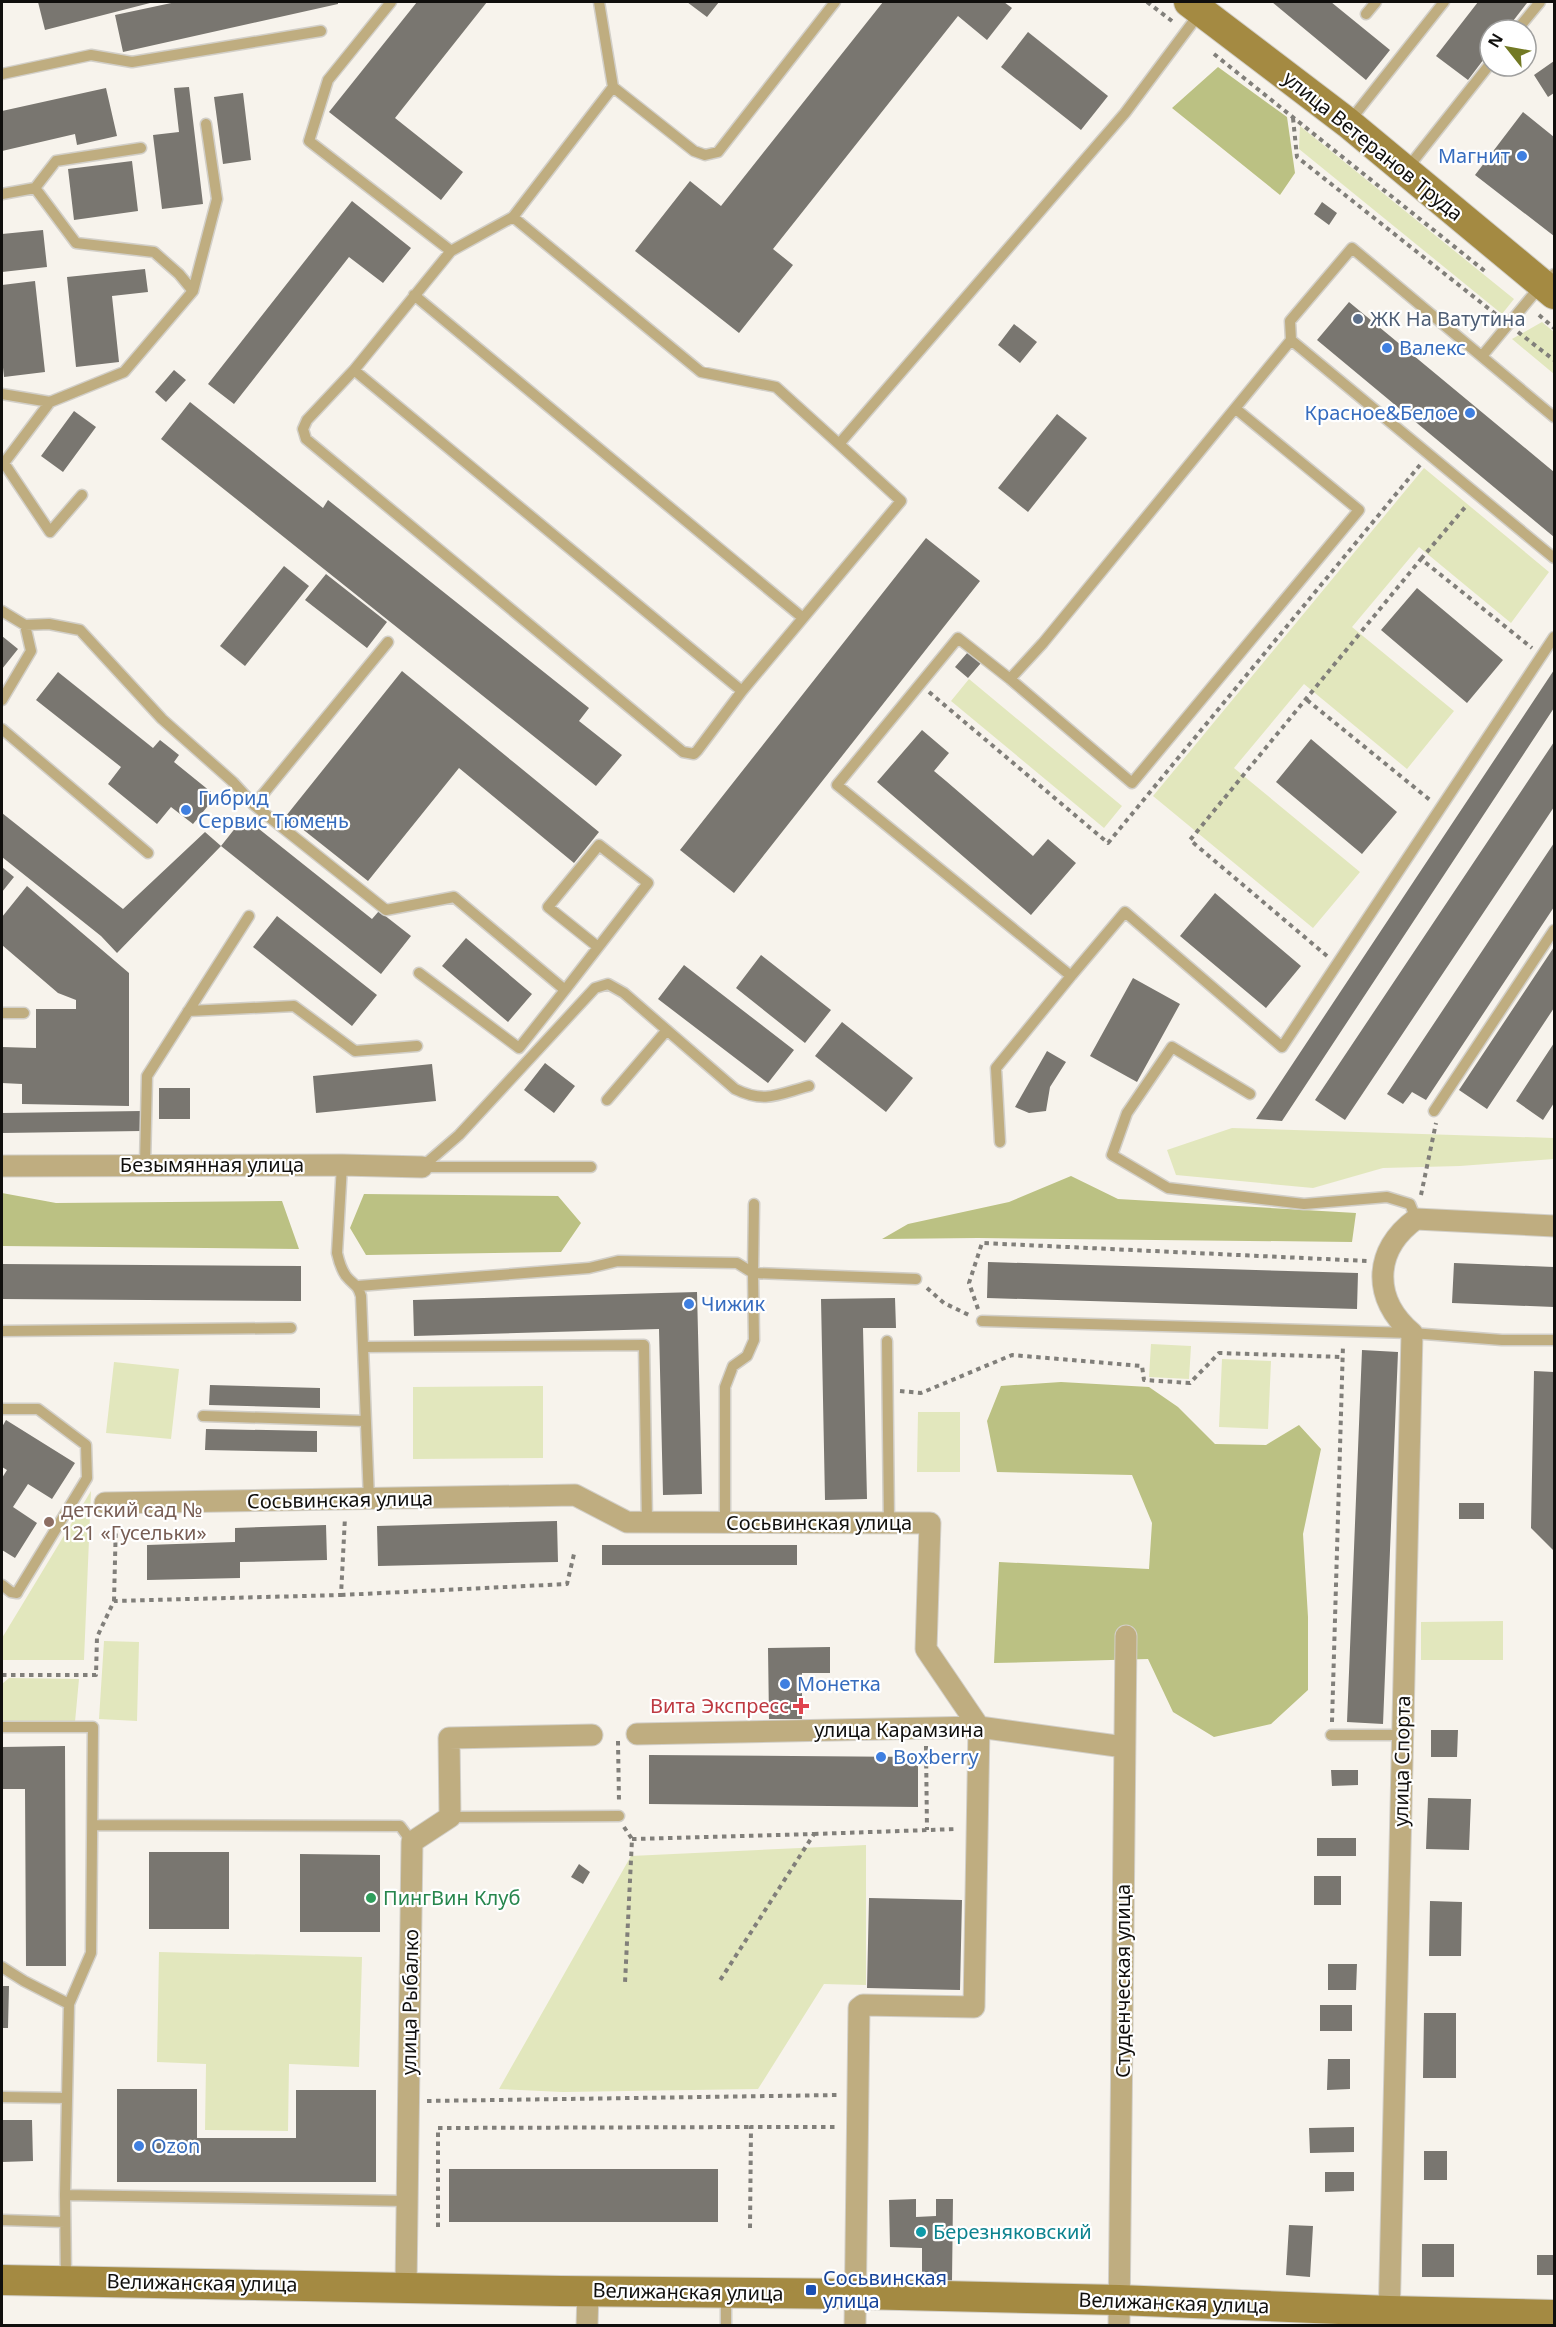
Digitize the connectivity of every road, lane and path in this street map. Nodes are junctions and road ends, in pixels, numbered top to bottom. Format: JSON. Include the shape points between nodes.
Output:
{"nodes":[{"id":1,"x":391,"y":2,"type":"edge"},
{"id":2,"x":599,"y":2,"type":"edge"},
{"id":3,"x":835,"y":2,"type":"edge"},
{"id":4,"x":1147,"y":2,"type":"edge"},
{"id":5,"x":1376,"y":2,"type":"edge"},
{"id":6,"x":1444,"y":2,"type":"edge"},
{"id":7,"x":1540,"y":2,"type":"edge"},
{"id":8,"x":1366,"y":14,"type":"dead end"},
{"id":9,"x":1192,"y":15,"type":"edge"},
{"id":10,"x":1527,"y":18,"type":"edge"},
{"id":11,"x":321,"y":31,"type":"dead end"},
{"id":12,"x":2,"y":74,"type":"edge"},
{"id":13,"x":1479,"y":78,"type":"edge"},
{"id":14,"x":613,"y":87,"type":"junction"},
{"id":15,"x":1293,"y":118,"type":"junction"},
{"id":16,"x":1348,"y":123,"type":"junction"},
{"id":17,"x":206,"y":124,"type":"dead end"},
{"id":18,"x":141,"y":148,"type":"dead end"},
{"id":19,"x":1406,"y":170,"type":"junction"},
{"id":20,"x":35,"y":188,"type":"junction"},
{"id":21,"x":2,"y":194,"type":"edge"},
{"id":22,"x":513,"y":217,"type":"junction"},
{"id":23,"x":451,"y":251,"type":"junction"},
{"id":24,"x":1488,"y":274,"type":"dead end"},
{"id":25,"x":1544,"y":289,"type":"edge"},
{"id":26,"x":193,"y":291,"type":"junction"},
{"id":27,"x":414,"y":295,"type":"junction"},
{"id":28,"x":1508,"y":324,"type":"junction"},
{"id":29,"x":1554,"y":328,"type":"edge"},
{"id":30,"x":1291,"y":340,"type":"junction"},
{"id":31,"x":1482,"y":356,"type":"junction"},
{"id":32,"x":1554,"y":360,"type":"edge"},
{"id":33,"x":354,"y":370,"type":"junction"},
{"id":34,"x":2,"y":394,"type":"edge"},
{"id":35,"x":50,"y":402,"type":"junction"},
{"id":36,"x":1236,"y":409,"type":"junction"},
{"id":37,"x":1554,"y":417,"type":"edge"},
{"id":38,"x":839,"y":444,"type":"junction"},
{"id":39,"x":1429,"y":454,"type":"junction"},
{"id":40,"x":3,"y":464,"type":"edge"},
{"id":41,"x":1477,"y":494,"type":"junction"},
{"id":42,"x":82,"y":495,"type":"dead end"},
{"id":43,"x":1554,"y":558,"type":"edge"},
{"id":44,"x":1421,"y":559,"type":"junction"},
{"id":45,"x":2,"y":611,"type":"edge"},
{"id":46,"x":803,"y":618,"type":"junction"},
{"id":47,"x":25,"y":625,"type":"junction"},
{"id":48,"x":1554,"y":637,"type":"edge"},
{"id":49,"x":388,"y":642,"type":"dead end"},
{"id":50,"x":1542,"y":656,"type":"junction"},
{"id":51,"x":1010,"y":680,"type":"junction"},
{"id":52,"x":920,"y":683,"type":"junction"},
{"id":53,"x":742,"y":691,"type":"junction"},
{"id":54,"x":2,"y":700,"type":"edge"},
{"id":55,"x":1307,"y":700,"type":"junction"},
{"id":56,"x":2,"y":729,"type":"edge"},
{"id":57,"x":254,"y":804,"type":"junction"},
{"id":58,"x":1440,"y":808,"type":"junction"},
{"id":59,"x":148,"y":853,"type":"dead end"},
{"id":60,"x":249,"y":916,"type":"dead end"},
{"id":61,"x":1554,"y":930,"type":"edge"},
{"id":62,"x":598,"y":947,"type":"junction"},
{"id":63,"x":1337,"y":964,"type":"junction"},
{"id":64,"x":419,"y":973,"type":"dead end"},
{"id":65,"x":1071,"y":976,"type":"junction"},
{"id":66,"x":564,"y":990,"type":"junction"},
{"id":67,"x":188,"y":1011,"type":"junction"},
{"id":68,"x":2,"y":1013,"type":"edge"},
{"id":69,"x":24,"y":1013,"type":"dead end"},
{"id":70,"x":668,"y":1030,"type":"junction"},
{"id":71,"x":417,"y":1046,"type":"dead end"},
{"id":72,"x":809,"y":1086,"type":"dead end"},
{"id":73,"x":1250,"y":1094,"type":"dead end"},
{"id":74,"x":607,"y":1100,"type":"dead end"},
{"id":75,"x":1434,"y":1111,"type":"joint"},
{"id":76,"x":1000,"y":1142,"type":"dead end"},
{"id":77,"x":342,"y":1165,"type":"junction"},
{"id":78,"x":2,"y":1166,"type":"edge"},
{"id":79,"x":145,"y":1166,"type":"junction"},
{"id":80,"x":422,"y":1167,"type":"junction"},
{"id":81,"x":591,"y":1167,"type":"dead end"},
{"id":82,"x":754,"y":1204,"type":"dead end"},
{"id":83,"x":1416,"y":1219,"type":"junction"},
{"id":84,"x":1554,"y":1226,"type":"edge"},
{"id":85,"x":1384,"y":1262,"type":"junction"},
{"id":86,"x":753,"y":1273,"type":"junction"},
{"id":87,"x":916,"y":1279,"type":"joint"},
{"id":88,"x":358,"y":1286,"type":"junction"},
{"id":89,"x":982,"y":1321,"type":"junction"},
{"id":90,"x":291,"y":1328,"type":"dead end"},
{"id":91,"x":2,"y":1331,"type":"edge"},
{"id":92,"x":1343,"y":1332,"type":"junction"},
{"id":93,"x":1412,"y":1333,"type":"junction"},
{"id":94,"x":1554,"y":1340,"type":"edge"},
{"id":95,"x":886,"y":1341,"type":"dead end"},
{"id":96,"x":364,"y":1347,"type":"junction"},
{"id":97,"x":1342,"y":1357,"type":"junction"},
{"id":98,"x":887,"y":1390,"type":"junction"},
{"id":99,"x":2,"y":1409,"type":"edge"},
{"id":100,"x":203,"y":1416,"type":"dead end"},
{"id":101,"x":364,"y":1421,"type":"junction"},
{"id":102,"x":346,"y":1500,"type":"junction"},
{"id":103,"x":369,"y":1500,"type":"junction"},
{"id":104,"x":111,"y":1503,"type":"joint"},
{"id":105,"x":647,"y":1522,"type":"junction"},
{"id":106,"x":725,"y":1522,"type":"junction"},
{"id":107,"x":889,"y":1523,"type":"junction"},
{"id":108,"x":574,"y":1554,"type":"dead end"},
{"id":109,"x":2,"y":1585,"type":"edge"},
{"id":110,"x":341,"y":1595,"type":"junction"},
{"id":111,"x":114,"y":1601,"type":"junction"},
{"id":112,"x":1126,"y":1636,"type":"dead end"},
{"id":113,"x":3,"y":1677,"type":"edge"},
{"id":114,"x":2,"y":1727,"type":"edge"},
{"id":115,"x":926,"y":1728,"type":"junction"},
{"id":116,"x":979,"y":1728,"type":"junction"},
{"id":117,"x":637,"y":1734,"type":"joint"},
{"id":118,"x":1331,"y":1734,"type":"joint"},
{"id":119,"x":592,"y":1735,"type":"dead end"},
{"id":120,"x":1402,"y":1736,"type":"junction"},
{"id":121,"x":1124,"y":1747,"type":"junction"},
{"id":122,"x":619,"y":1816,"type":"joint"},
{"id":123,"x":450,"y":1817,"type":"junction"},
{"id":124,"x":93,"y":1825,"type":"junction"},
{"id":125,"x":978,"y":1829,"type":"junction"},
{"id":126,"x":927,"y":1830,"type":"junction"},
{"id":127,"x":814,"y":1834,"type":"junction"},
{"id":128,"x":412,"y":1842,"type":"junction"},
{"id":129,"x":2,"y":1967,"type":"edge"},
{"id":130,"x":719,"y":1982,"type":"dead end"},
{"id":131,"x":625,"y":1983,"type":"dead end"},
{"id":132,"x":69,"y":2004,"type":"junction"},
{"id":133,"x":858,"y":2095,"type":"junction"},
{"id":134,"x":2,"y":2097,"type":"edge"},
{"id":135,"x":67,"y":2098,"type":"junction"},
{"id":136,"x":408,"y":2101,"type":"junction"},
{"id":137,"x":751,"y":2127,"type":"junction"},
{"id":138,"x":841,"y":2127,"type":"dead end"},
{"id":139,"x":65,"y":2196,"type":"junction"},
{"id":140,"x":407,"y":2201,"type":"junction"},
{"id":141,"x":2,"y":2220,"type":"edge"},
{"id":142,"x":65,"y":2222,"type":"junction"},
{"id":143,"x":438,"y":2227,"type":"dead end"},
{"id":144,"x":750,"y":2228,"type":"dead end"},
{"id":145,"x":2,"y":2280,"type":"edge"},
{"id":146,"x":66,"y":2280,"type":"junction"},
{"id":147,"x":406,"y":2288,"type":"junction"},
{"id":148,"x":588,"y":2291,"type":"junction"},
{"id":149,"x":726,"y":2293,"type":"junction"},
{"id":150,"x":856,"y":2294,"type":"junction"},
{"id":151,"x":1119,"y":2313,"type":"edge"},
{"id":152,"x":1554,"y":2315,"type":"edge"},
{"id":153,"x":1389,"y":2318,"type":"edge"},
{"id":154,"x":587,"y":2325,"type":"edge"},
{"id":155,"x":726,"y":2325,"type":"edge"},
{"id":156,"x":855,"y":2325,"type":"edge"}],
"edges":[{"from":1,"to":23,"type":"lane","via":[[328,80],[309,141]]},
{"from":2,"to":14,"type":"lane"},
{"from":3,"to":14,"type":"lane","via":[[718,152],[705,155],[694,151]]},
{"from":4,"to":9,"type":"path"},
{"from":5,"to":8,"type":"lane"},
{"from":6,"to":16,"type":"lane"},
{"from":7,"to":10,"type":"lane"},
{"from":9,"to":15,"type":"path"},
{"from":9,"to":16,"type":"street","name":"улица Ветеранов Труда"},
{"from":9,"to":38,"type":"lane","via":[[1125,114]]},
{"from":11,"to":12,"type":"lane","via":[[132,62],[91,55]]},
{"from":13,"to":19,"type":"lane"},
{"from":14,"to":22,"type":"lane"},
{"from":15,"to":24,"type":"path"},
{"from":15,"to":28,"type":"path","via":[[1297,157]]},
{"from":16,"to":19,"type":"street","name":"улица Ветеранов Труда"},
{"from":17,"to":26,"type":"lane","via":[[217,199]]},
{"from":18,"to":20,"type":"lane","via":[[56,161]]},
{"from":19,"to":25,"type":"street","name":"улица Ветеранов Труда"},
{"from":20,"to":21,"type":"lane"},
{"from":20,"to":26,"type":"lane","via":[[76,243],[154,252]]},
{"from":22,"to":23,"type":"lane"},
{"from":22,"to":38,"type":"lane","via":[[701,372],[776,387]]},
{"from":23,"to":27,"type":"lane"},
{"from":25,"to":28,"type":"lane"},
{"from":25,"to":29,"type":"path"},
{"from":26,"to":35,"type":"lane","via":[[123,372]]},
{"from":27,"to":33,"type":"lane"},
{"from":27,"to":46,"type":"lane"},
{"from":28,"to":31,"type":"lane"},
{"from":28,"to":32,"type":"path"},
{"from":30,"to":31,"type":"lane","via":[[1290,321],[1352,248]]},
{"from":30,"to":36,"type":"lane"},
{"from":30,"to":39,"type":"lane"},
{"from":31,"to":37,"type":"lane"},
{"from":33,"to":53,"type":"lane"},
{"from":33,"to":53,"type":"lane","via":[[307,420],[303,429],[306,439],[683,752],[694,754]]},
{"from":34,"to":35,"type":"lane"},
{"from":35,"to":40,"type":"lane"},
{"from":36,"to":51,"type":"lane"},
{"from":36,"to":51,"type":"lane","via":[[1359,510],[1152,760],[1132,783]]},
{"from":38,"to":46,"type":"lane","via":[[901,501]]},
{"from":39,"to":41,"type":"lane"},
{"from":39,"to":52,"type":"path","via":[[1108,843]]},
{"from":40,"to":42,"type":"lane","via":[[50,532]]},
{"from":41,"to":43,"type":"lane"},
{"from":41,"to":44,"type":"path"},
{"from":44,"to":50,"type":"path"},
{"from":44,"to":55,"type":"path"},
{"from":45,"to":47,"type":"lane"},
{"from":46,"to":53,"type":"lane"},
{"from":47,"to":54,"type":"lane","via":[[31,651]]},
{"from":47,"to":57,"type":"lane","via":[[49,624],[80,630],[162,719]]},
{"from":48,"to":50,"type":"lane"},
{"from":49,"to":57,"type":"lane"},
{"from":50,"to":58,"type":"lane"},
{"from":51,"to":52,"type":"lane","via":[[958,638]]},
{"from":52,"to":65,"type":"lane","via":[[837,785]]},
{"from":55,"to":58,"type":"path"},
{"from":55,"to":63,"type":"path","via":[[1190,840]]},
{"from":56,"to":59,"type":"lane"},
{"from":57,"to":66,"type":"lane","via":[[386,910],[454,897]]},
{"from":58,"to":63,"type":"lane"},
{"from":60,"to":67,"type":"lane"},
{"from":61,"to":75,"type":"lane"},
{"from":62,"to":62,"type":"lane","via":[[648,884],[598,845],[548,907]]},
{"from":62,"to":66,"type":"lane"},
{"from":63,"to":65,"type":"lane","via":[[1282,1047],[1125,912]]},
{"from":64,"to":66,"type":"lane","via":[[519,1048]]},
{"from":65,"to":76,"type":"lane","via":[[996,1068]]},
{"from":67,"to":71,"type":"lane","via":[[294,1006],[355,1051]]},
{"from":67,"to":79,"type":"lane","via":[[147,1076]]},
{"from":68,"to":69,"type":"lane"},
{"from":70,"to":72,"type":"lane","via":[[735,1089],[749,1096],[764,1098]]},
{"from":70,"to":74,"type":"lane"},
{"from":70,"to":80,"type":"lane","via":[[624,993],[608,984],[595,988],[459,1135]]},
{"from":73,"to":83,"type":"lane","via":[[1172,1047],[1127,1113],[1112,1155],[1167,1188],[1304,1204],[1387,1197],[1410,1204]]},
{"from":75,"to":83,"type":"path","via":[[1436,1123]]},
{"from":77,"to":79,"type":"street","name":"Безымянная улица"},
{"from":77,"to":80,"type":"street","name":"Безымянная улица"},
{"from":77,"to":88,"type":"lane","via":[[337,1253],[347,1278]]},
{"from":78,"to":79,"type":"street","name":"Безымянная улица"},
{"from":80,"to":81,"type":"lane"},
{"from":82,"to":86,"type":"lane"},
{"from":83,"to":84,"type":"street"},
{"from":83,"to":85,"type":"street","via":[[1396,1237]]},
{"from":85,"to":89,"type":"path","via":[[982,1243],[969,1283]]},
{"from":85,"to":93,"type":"street","via":[[1387,1301],[1393,1314]]},
{"from":86,"to":87,"type":"lane"},
{"from":86,"to":88,"type":"lane","via":[[737,1263],[618,1261],[589,1268]]},
{"from":86,"to":106,"type":"lane","via":[[754,1340],[747,1356],[733,1366],[725,1388]]},
{"from":87,"to":89,"type":"path","via":[[944,1303]]},
{"from":88,"to":96,"type":"lane"},
{"from":89,"to":92,"type":"lane"},
{"from":90,"to":91,"type":"lane"},
{"from":92,"to":93,"type":"lane"},
{"from":92,"to":97,"type":"path"},
{"from":93,"to":94,"type":"lane"},
{"from":93,"to":120,"type":"street","name":"улица Спорта"},
{"from":95,"to":98,"type":"lane"},
{"from":96,"to":101,"type":"lane"},
{"from":96,"to":105,"type":"lane","via":[[644,1345]]},
{"from":97,"to":98,"type":"path","via":[[1219,1353],[1190,1383],[1144,1380],[1142,1366],[1012,1354],[921,1393]]},
{"from":97,"to":118,"type":"path"},
{"from":98,"to":107,"type":"lane"},
{"from":99,"to":109,"type":"lane","via":[[38,1409],[86,1445],[87,1478],[17,1593]]},
{"from":100,"to":101,"type":"lane"},
{"from":101,"to":103,"type":"lane"},
{"from":102,"to":103,"type":"street","name":"Сосьвинская улица"},
{"from":102,"to":104,"type":"street","name":"Сосьвинская улица"},
{"from":102,"to":110,"type":"path"},
{"from":103,"to":105,"type":"street","name":"Сосьвинская улица","via":[[575,1495],[627,1521]]},
{"from":104,"to":111,"type":"path"},
{"from":105,"to":106,"type":"street","name":"Сосьвинская улица"},
{"from":106,"to":107,"type":"street","name":"Сосьвинская улица"},
{"from":107,"to":116,"type":"street","name":"Сосьвинская улица","via":[[930,1523],[926,1649]]},
{"from":108,"to":110,"type":"path","via":[[567,1584]]},
{"from":110,"to":111,"type":"path"},
{"from":111,"to":113,"type":"path","via":[[97,1637],[96,1675]]},
{"from":112,"to":121,"type":"street","name":"Студенческая улица"},
{"from":114,"to":124,"type":"lane","via":[[93,1727]]},
{"from":115,"to":116,"type":"street","name":"улица Карамзина"},
{"from":115,"to":117,"type":"street","name":"улица Карамзина"},
{"from":115,"to":126,"type":"path"},
{"from":116,"to":121,"type":"street","name":"улица Карамзина"},
{"from":116,"to":125,"type":"street"},
{"from":117,"to":122,"type":"path","via":[[618,1734]]},
{"from":118,"to":120,"type":"lane"},
{"from":119,"to":123,"type":"street","via":[[449,1738]]},
{"from":120,"to":153,"type":"street","name":"улица Спорта"},
{"from":121,"to":151,"type":"street","name":"Студенческая улица"},
{"from":122,"to":123,"type":"lane"},
{"from":123,"to":128,"type":"street"},
{"from":124,"to":128,"type":"lane","via":[[400,1826]]},
{"from":124,"to":132,"type":"lane","via":[[92,1953]]},
{"from":125,"to":126,"type":"path"},
{"from":125,"to":133,"type":"street","via":[[974,2007],[859,2008]]},
{"from":126,"to":127,"type":"path"},
{"from":127,"to":130,"type":"path"},
{"from":127,"to":131,"type":"path","via":[[632,1839]]},
{"from":128,"to":136,"type":"street","name":"улица Рыбалко"},
{"from":129,"to":132,"type":"lane"},
{"from":132,"to":135,"type":"lane"},
{"from":133,"to":136,"type":"path"},
{"from":133,"to":150,"type":"street"},
{"from":134,"to":135,"type":"lane"},
{"from":135,"to":139,"type":"lane"},
{"from":136,"to":140,"type":"street","name":"улица Рыбалко"},
{"from":137,"to":138,"type":"path"},
{"from":137,"to":143,"type":"path","via":[[438,2128]]},
{"from":137,"to":144,"type":"path"},
{"from":139,"to":140,"type":"lane"},
{"from":139,"to":142,"type":"lane"},
{"from":140,"to":147,"type":"street","name":"улица Рыбалко"},
{"from":141,"to":142,"type":"lane"},
{"from":142,"to":146,"type":"lane"},
{"from":145,"to":146,"type":"street","name":"Велижанская улица"},
{"from":146,"to":147,"type":"street","name":"Велижанская улица"},
{"from":147,"to":148,"type":"street","name":"Велижанская улица"},
{"from":148,"to":149,"type":"street","name":"Велижанская улица"},
{"from":148,"to":154,"type":"street"},
{"from":149,"to":150,"type":"street","name":"Велижанская улица"},
{"from":149,"to":155,"type":"lane"},
{"from":150,"to":151,"type":"street","name":"Велижанская улица"},
{"from":150,"to":156,"type":"street"},
{"from":151,"to":153,"type":"street","name":"Велижанская улица"},
{"from":152,"to":153,"type":"street","name":"Велижанская улица"}]}
